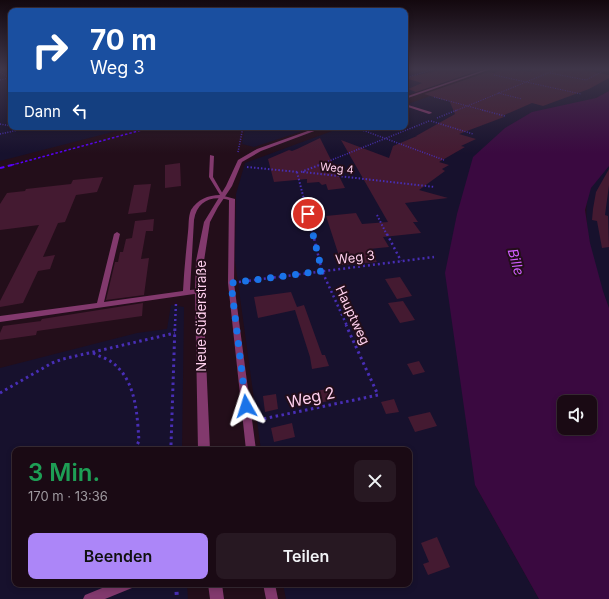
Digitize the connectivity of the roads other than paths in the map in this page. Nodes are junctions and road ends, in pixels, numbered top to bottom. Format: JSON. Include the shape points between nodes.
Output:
{"nodes":[{"id":1,"x":408,"y":106,"type":"edge"},
{"id":2,"x":430,"y":113,"type":"dead end"},
{"id":3,"x":315,"y":130,"type":"edge"},
{"id":4,"x":212,"y":156,"type":"dead end"},
{"id":5,"x":222,"y":195,"type":"junction"},
{"id":6,"x":117,"y":234,"type":"dead end"},
{"id":7,"x":199,"y":292,"type":"junction"},
{"id":8,"x":186,"y":293,"type":"junction"},
{"id":9,"x":100,"y":305,"type":"junction"},
{"id":10,"x":0,"y":319,"type":"edge"},
{"id":11,"x":204,"y":447,"type":"edge"},
{"id":12,"x":251,"y":447,"type":"edge"},
{"id":13,"x":120,"y":587,"type":"edge"},
{"id":14,"x":216,"y":587,"type":"edge"},
{"id":15,"x":270,"y":587,"type":"edge"},
{"id":16,"x":88,"y":599,"type":"edge"},
{"id":17,"x":217,"y":599,"type":"edge"},
{"id":18,"x":272,"y":599,"type":"edge"}],
"edges":[{"from":1,"to":2,"type":"lane"},
{"from":3,"to":5,"type":"street","name":"Neue Süderstraße","via":[[259,150],[238,163],[229,186]]},
{"from":4,"to":5,"type":"lane","via":[[211,177]]},
{"from":5,"to":7,"type":"street","name":"Neue Süderstraße","via":[[203,238]]},
{"from":5,"to":8,"type":"lane","via":[[208,198],[194,209]]},
{"from":5,"to":12,"type":"lane","via":[[232,199],[231,283]]},
{"from":6,"to":9,"type":"lane"},
{"from":7,"to":8,"type":"lane"},
{"from":7,"to":11,"type":"street","name":"Neue Süderstraße"},
{"from":8,"to":9,"type":"lane"},
{"from":9,"to":10,"type":"lane"},
{"from":13,"to":16,"type":"lane"},
{"from":14,"to":17,"type":"street"},
{"from":15,"to":18,"type":"lane"}]}
